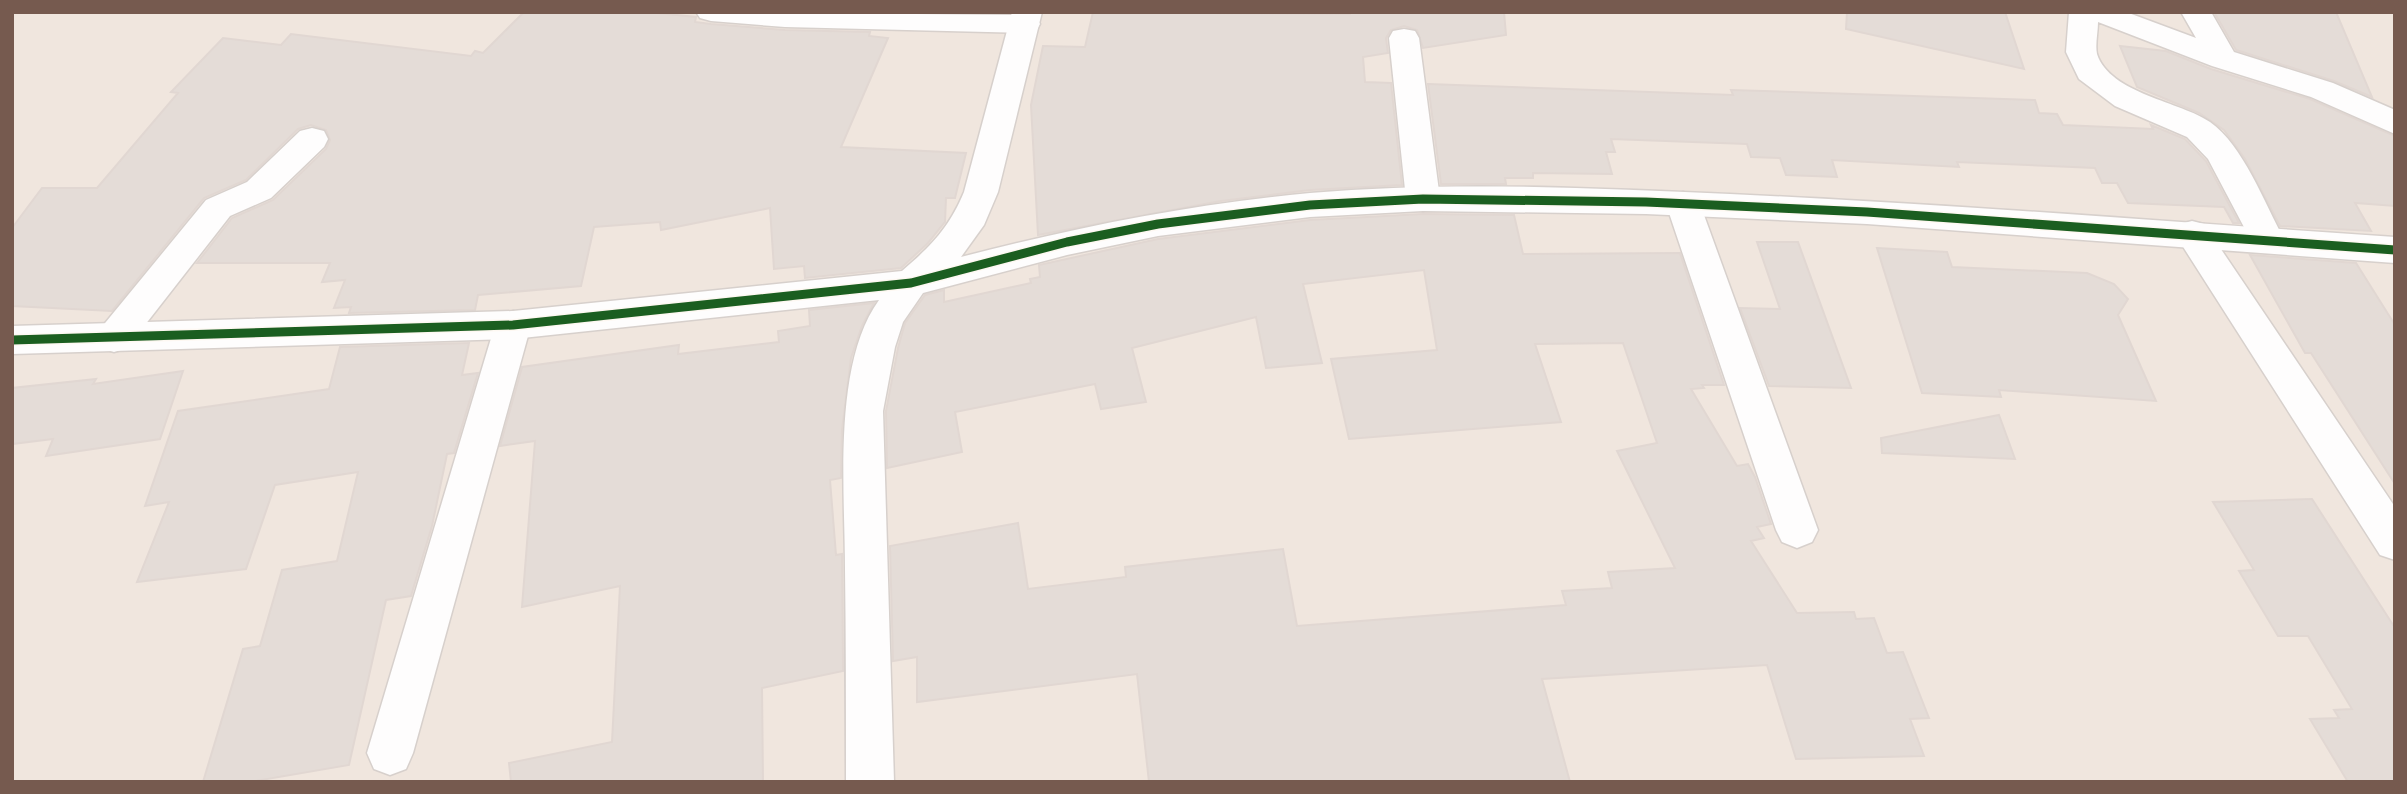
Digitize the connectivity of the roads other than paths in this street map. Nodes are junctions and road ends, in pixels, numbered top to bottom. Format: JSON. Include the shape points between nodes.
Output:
{"nodes":[{"id":1,"x":711,"y":12,"type":"edge"},
{"id":2,"x":2084,"y":12,"type":"edge"},
{"id":3,"x":2098,"y":12,"type":"edge"},
{"id":4,"x":2196,"y":12,"type":"edge"},
{"id":5,"x":1026,"y":18,"type":"edge"},
{"id":6,"x":1404,"y":38,"type":"dead end"},
{"id":7,"x":2223,"y":59,"type":"junction"},
{"id":8,"x":2395,"y":123,"type":"edge"},
{"id":9,"x":312,"y":139,"type":"dead end"},
{"id":10,"x":1423,"y":200,"type":"junction"},
{"id":11,"x":1684,"y":204,"type":"junction"},
{"id":12,"x":2193,"y":233,"type":"junction"},
{"id":13,"x":2267,"y":239,"type":"junction"},
{"id":14,"x":2395,"y":250,"type":"edge"},
{"id":15,"x":911,"y":283,"type":"junction"},
{"id":16,"x":513,"y":325,"type":"junction"},
{"id":17,"x":114,"y":338,"type":"junction"},
{"id":18,"x":14,"y":342,"type":"edge"},
{"id":19,"x":1797,"y":530,"type":"dead end"},
{"id":20,"x":2395,"y":542,"type":"edge"},
{"id":21,"x":390,"y":753,"type":"dead end"},
{"id":22,"x":870,"y":782,"type":"edge"}],
"edges":[{"from":1,"to":5,"type":"street","via":[[785,18]]},
{"from":2,"to":13,"type":"street","via":[[2081,52],[2090,72],[2126,99],[2198,129],[2221,153]]},
{"from":3,"to":7,"type":"street"},
{"from":4,"to":7,"type":"street"},
{"from":5,"to":15,"type":"street","via":[[985,180],[967,225],[942,256]]},
{"from":6,"to":10,"type":"street"},
{"from":7,"to":8,"type":"street","via":[[2322,90]]},
{"from":9,"to":17,"type":"street","via":[[259,190],[218,208]]},
{"from":10,"to":11,"type":"street"},
{"from":10,"to":15,"type":"street","via":[[1310,205],[1158,224],[1067,242]]},
{"from":11,"to":12,"type":"street"},
{"from":11,"to":19,"type":"street"},
{"from":12,"to":13,"type":"street"},
{"from":12,"to":20,"type":"street"},
{"from":13,"to":14,"type":"street"},
{"from":15,"to":16,"type":"street"},
{"from":15,"to":22,"type":"street","via":[[886,318],[864,411]]},
{"from":16,"to":17,"type":"street"},
{"from":16,"to":21,"type":"street"},
{"from":17,"to":18,"type":"street"}]}
